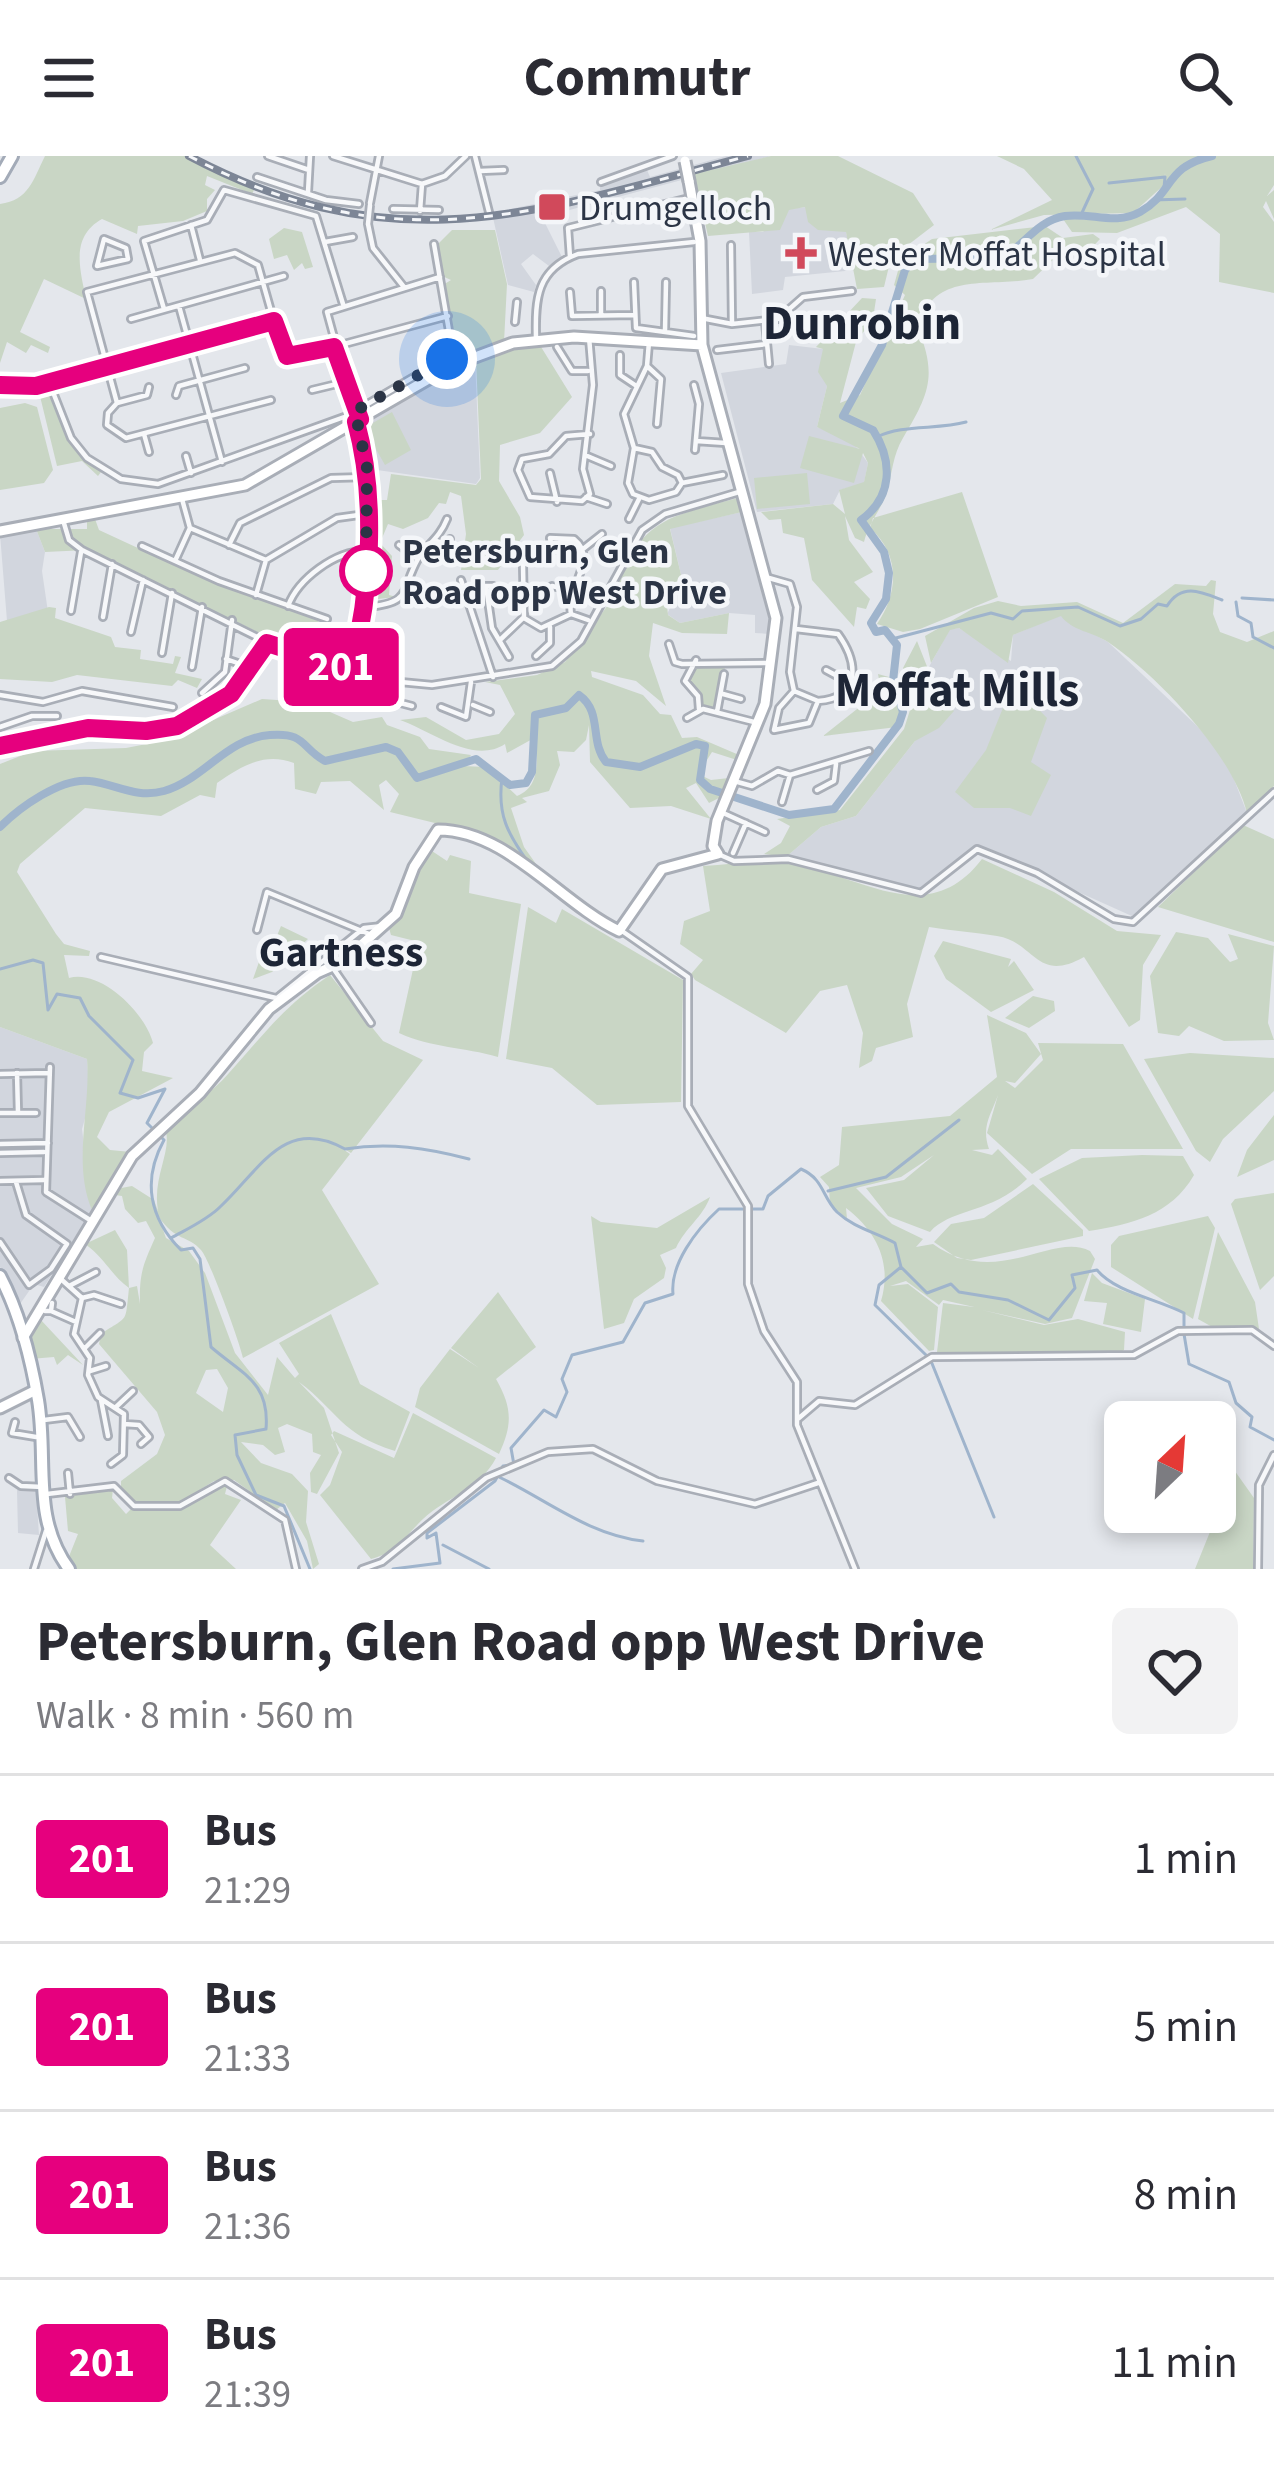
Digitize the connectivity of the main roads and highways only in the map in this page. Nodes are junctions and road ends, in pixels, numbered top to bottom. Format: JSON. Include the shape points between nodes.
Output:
{"nodes":[{"id":1,"x":12,"y":156,"type":"edge"},
{"id":2,"x":0,"y":177,"type":"edge"},
{"id":3,"x":0,"y":1276,"type":"edge"},
{"id":4,"x":69,"y":1569,"type":"edge"}],
"edges":[{"from":1,"to":2,"type":"main road"},
{"from":3,"to":4,"type":"main road","via":[[21,1313],[36,1390],[46,1531]]}]}
